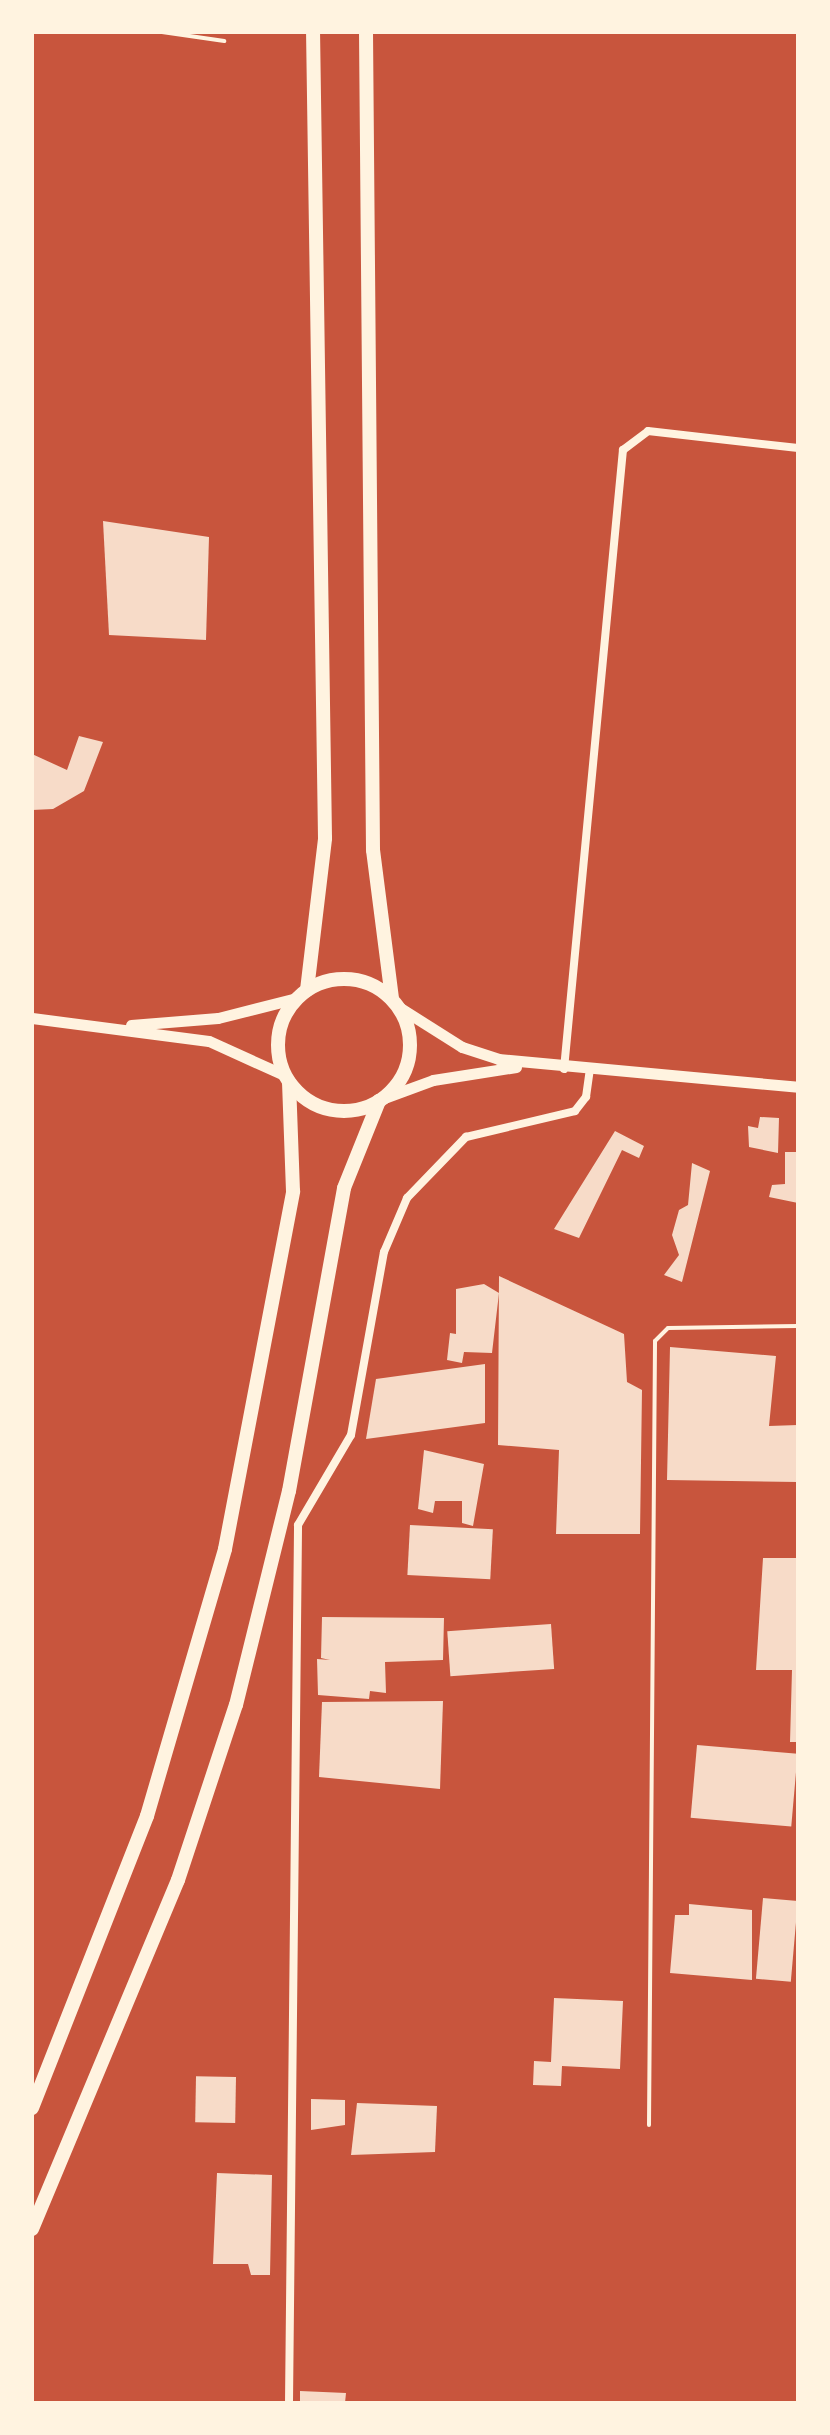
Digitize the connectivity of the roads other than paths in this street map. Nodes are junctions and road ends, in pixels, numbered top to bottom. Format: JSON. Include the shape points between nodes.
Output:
{"nodes":[{"id":1,"x":162,"y":32,"type":"edge"},
{"id":2,"x":313,"y":32,"type":"edge"},
{"id":3,"x":366,"y":32,"type":"edge"},
{"id":4,"x":224,"y":41,"type":"dead end"},
{"id":5,"x":798,"y":448,"type":"edge"},
{"id":6,"x":302,"y":994,"type":"junction"},
{"id":7,"x":395,"y":1003,"type":"junction"},
{"id":8,"x":32,"y":1018,"type":"edge"},
{"id":9,"x":106,"y":1026,"type":"junction"},
{"id":10,"x":536,"y":1065,"type":"junction"},
{"id":11,"x":564,"y":1069,"type":"junction"},
{"id":12,"x":590,"y":1070,"type":"junction"},
{"id":13,"x":288,"y":1079,"type":"junction"},
{"id":14,"x":798,"y":1087,"type":"edge"},
{"id":15,"x":381,"y":1099,"type":"junction"},
{"id":16,"x":798,"y":1326,"type":"edge"},
{"id":17,"x":32,"y":2108,"type":"edge"},
{"id":18,"x":649,"y":2125,"type":"dead end"},
{"id":19,"x":32,"y":2229,"type":"edge"},
{"id":20,"x":289,"y":2403,"type":"edge"}],
"edges":[{"from":1,"to":4,"type":"lane"},
{"from":2,"to":6,"type":"highway","via":[[325,838]]},
{"from":3,"to":7,"type":"highway","via":[[373,850],[376,920]]},
{"from":5,"to":11,"type":"street","via":[[648,431],[623,450]]},
{"from":6,"to":7,"type":"highway","via":[[351,979]]},
{"from":6,"to":9,"type":"main road","via":[[218,1018]]},
{"from":6,"to":13,"type":"highway","via":[[278,1035]]},
{"from":7,"to":10,"type":"main road","via":[[462,1047]]},
{"from":7,"to":15,"type":"highway","via":[[407,1024],[407,1064]]},
{"from":8,"to":9,"type":"main road"},
{"from":9,"to":13,"type":"main road","via":[[229,1046]]},
{"from":10,"to":11,"type":"main road"},
{"from":10,"to":15,"type":"main road","via":[[433,1080]]},
{"from":11,"to":12,"type":"main road"},
{"from":12,"to":14,"type":"main road"},
{"from":12,"to":20,"type":"street","via":[[586,1097],[575,1111],[466,1137],[407,1198],[384,1252],[351,1435],[298,1525]]},
{"from":13,"to":15,"type":"highway","via":[[303,1097],[340,1111]]},
{"from":13,"to":17,"type":"highway","via":[[292,1203],[225,1549],[147,1816]]},
{"from":15,"to":19,"type":"highway","via":[[344,1188],[289,1491],[236,1705],[178,1880]]},
{"from":16,"to":18,"type":"lane","via":[[668,1328],[655,1341]]}]}
